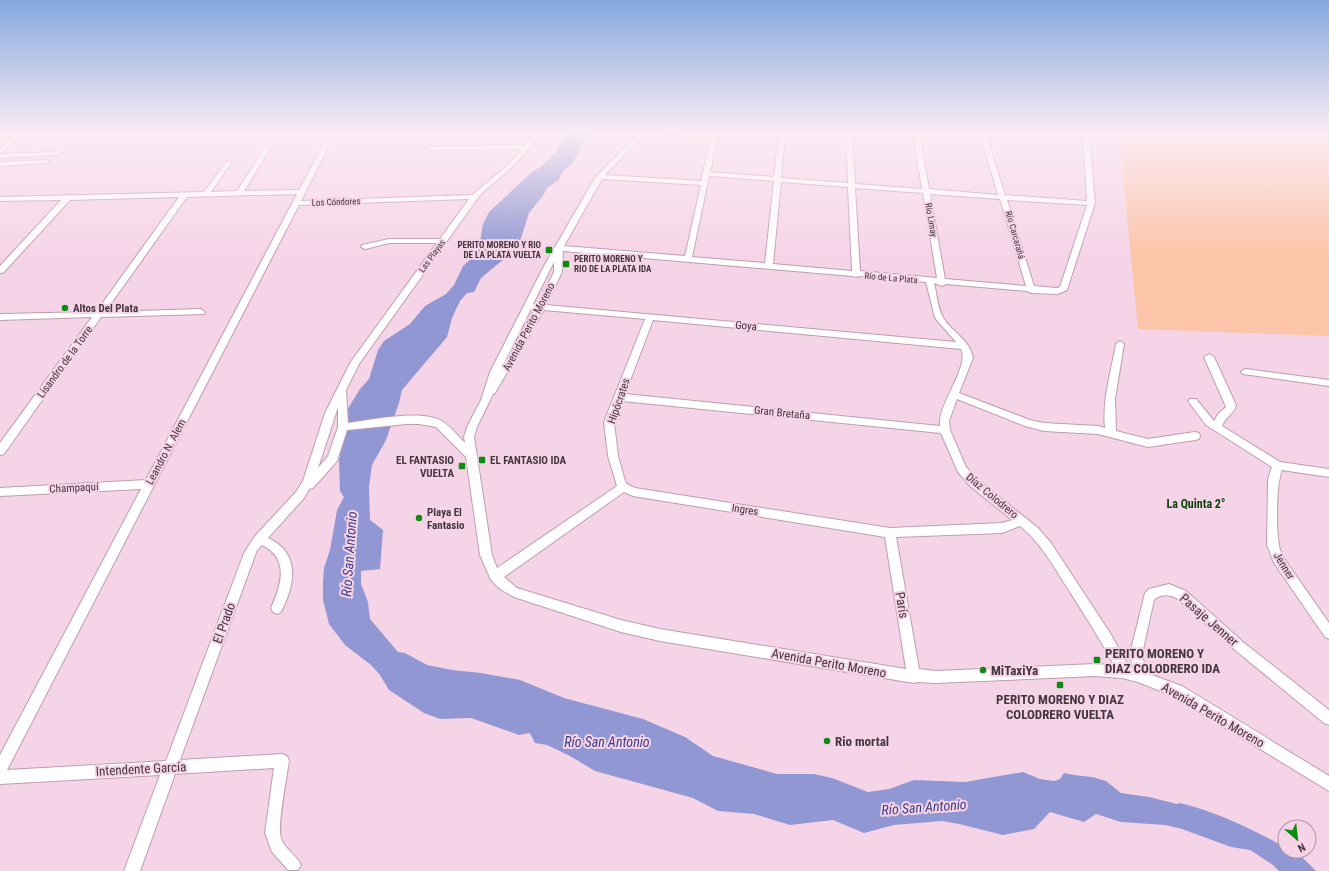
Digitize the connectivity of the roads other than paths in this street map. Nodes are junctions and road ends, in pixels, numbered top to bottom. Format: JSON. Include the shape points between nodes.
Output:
{"nodes":[{"id":1,"x":707,"y":174,"type":"edge"},
{"id":2,"x":220,"y":175,"type":"edge"},
{"id":3,"x":251,"y":175,"type":"edge"},
{"id":4,"x":310,"y":175,"type":"edge"},
{"id":5,"x":499,"y":175,"type":"edge"},
{"id":6,"x":600,"y":175,"type":"edge"},
{"id":7,"x":716,"y":175,"type":"edge"},
{"id":8,"x":779,"y":175,"type":"edge"},
{"id":9,"x":851,"y":175,"type":"edge"},
{"id":10,"x":922,"y":175,"type":"edge"},
{"id":11,"x":997,"y":175,"type":"edge"},
{"id":12,"x":1089,"y":175,"type":"edge"},
{"id":13,"x":598,"y":177,"type":"junction"},
{"id":14,"x":779,"y":179,"type":"junction"},
{"id":15,"x":704,"y":183,"type":"junction"},
{"id":16,"x":851,"y":185,"type":"junction"},
{"id":17,"x":925,"y":191,"type":"junction"},
{"id":18,"x":301,"y":192,"type":"junction"},
{"id":19,"x":239,"y":193,"type":"junction"},
{"id":20,"x":185,"y":194,"type":"junction"},
{"id":21,"x":206,"y":194,"type":"junction"},
{"id":22,"x":474,"y":197,"type":"junction"},
{"id":23,"x":1004,"y":197,"type":"junction"},
{"id":24,"x":67,"y":198,"type":"junction"},
{"id":25,"x":0,"y":199,"type":"edge"},
{"id":26,"x":295,"y":203,"type":"junction"},
{"id":27,"x":1091,"y":203,"type":"junction"},
{"id":28,"x":443,"y":240,"type":"junction"},
{"id":29,"x":364,"y":247,"type":"dead end"},
{"id":30,"x":559,"y":248,"type":"junction"},
{"id":31,"x":688,"y":259,"type":"junction"},
{"id":32,"x":769,"y":266,"type":"junction"},
{"id":33,"x":0,"y":271,"type":"edge"},
{"id":34,"x":856,"y":275,"type":"junction"},
{"id":35,"x":930,"y":282,"type":"junction"},
{"id":36,"x":942,"y":283,"type":"junction"},
{"id":37,"x":1031,"y":290,"type":"junction"},
{"id":38,"x":529,"y":306,"type":"junction"},
{"id":39,"x":540,"y":307,"type":"junction"},
{"id":40,"x":201,"y":312,"type":"dead end"},
{"id":41,"x":99,"y":314,"type":"junction"},
{"id":42,"x":0,"y":317,"type":"edge"},
{"id":43,"x":650,"y":317,"type":"junction"},
{"id":44,"x":939,"y":318,"type":"junction"},
{"id":45,"x":942,"y":344,"type":"junction"},
{"id":46,"x":1120,"y":344,"type":"dead end"},
{"id":47,"x":964,"y":346,"type":"junction"},
{"id":48,"x":1209,"y":357,"type":"dead end"},
{"id":49,"x":1246,"y":372,"type":"dead end"},
{"id":50,"x":1329,"y":383,"type":"edge"},
{"id":51,"x":342,"y":390,"type":"junction"},
{"id":52,"x":953,"y":394,"type":"junction"},
{"id":53,"x":619,"y":397,"type":"junction"},
{"id":54,"x":486,"y":400,"type":"junction"},
{"id":55,"x":1193,"y":401,"type":"dead end"},
{"id":56,"x":343,"y":427,"type":"junction"},
{"id":57,"x":1217,"y":428,"type":"junction"},
{"id":58,"x":945,"y":430,"type":"junction"},
{"id":59,"x":1111,"y":433,"type":"junction"},
{"id":60,"x":1195,"y":436,"type":"dead end"},
{"id":61,"x":0,"y":451,"type":"edge"},
{"id":62,"x":471,"y":455,"type":"junction"},
{"id":63,"x":1278,"y":466,"type":"junction"},
{"id":64,"x":1329,"y":473,"type":"edge"},
{"id":65,"x":149,"y":484,"type":"junction"},
{"id":66,"x":623,"y":487,"type":"junction"},
{"id":67,"x":0,"y":492,"type":"edge"},
{"id":68,"x":300,"y":495,"type":"junction"},
{"id":69,"x":1022,"y":521,"type":"junction"},
{"id":70,"x":890,"y":534,"type":"junction"},
{"id":71,"x":259,"y":539,"type":"junction"},
{"id":72,"x":495,"y":576,"type":"junction"},
{"id":73,"x":277,"y":608,"type":"dead end"},
{"id":74,"x":1329,"y":633,"type":"edge"},
{"id":75,"x":1125,"y":673,"type":"junction"},
{"id":76,"x":914,"y":677,"type":"junction"},
{"id":77,"x":1141,"y":677,"type":"junction"},
{"id":78,"x":1329,"y":718,"type":"edge"},
{"id":79,"x":170,"y":768,"type":"junction"},
{"id":80,"x":0,"y":769,"type":"edge"},
{"id":81,"x":0,"y":777,"type":"edge"},
{"id":82,"x":1329,"y":784,"type":"edge"},
{"id":83,"x":293,"y":865,"type":"dead end"},
{"id":84,"x":132,"y":871,"type":"edge"}],
"edges":[{"from":1,"to":15,"type":"street"},
{"from":2,"to":21,"type":"street"},
{"from":3,"to":19,"type":"street"},
{"from":4,"to":18,"type":"street","name":"Leandro N. Alem"},
{"from":5,"to":22,"type":"street","name":"Las Playas"},
{"from":6,"to":13,"type":"street","name":"Avenida Perito Moreno"},
{"from":7,"to":14,"type":"street"},
{"from":8,"to":14,"type":"street"},
{"from":9,"to":16,"type":"street"},
{"from":10,"to":17,"type":"street","name":"Río Limay"},
{"from":11,"to":23,"type":"street","name":"Río Carcarañá"},
{"from":12,"to":27,"type":"street","name":"Río de La Plata"},
{"from":13,"to":15,"type":"street"},
{"from":13,"to":30,"type":"street","name":"Avenida Perito Moreno"},
{"from":14,"to":16,"type":"street"},
{"from":14,"to":32,"type":"street"},
{"from":15,"to":31,"type":"street"},
{"from":16,"to":17,"type":"street"},
{"from":16,"to":34,"type":"street"},
{"from":17,"to":23,"type":"street"},
{"from":17,"to":36,"type":"street","name":"Río Limay"},
{"from":18,"to":19,"type":"street","name":"Los Cóndores"},
{"from":18,"to":26,"type":"street","name":"Leandro N. Alem"},
{"from":19,"to":21,"type":"street","name":"Los Cóndores"},
{"from":20,"to":21,"type":"street","name":"Los Cóndores"},
{"from":20,"to":24,"type":"street","name":"Los Cóndores"},
{"from":20,"to":41,"type":"street","name":"Lisandro de la Torre"},
{"from":22,"to":26,"type":"street","name":"Los Cóndores"},
{"from":22,"to":28,"type":"street","name":"Las Playas"},
{"from":23,"to":27,"type":"street"},
{"from":23,"to":37,"type":"street","name":"Río Carcarañá"},
{"from":24,"to":25,"type":"street","name":"Los Cóndores"},
{"from":24,"to":33,"type":"street"},
{"from":26,"to":65,"type":"street","name":"Leandro N. Alem"},
{"from":27,"to":37,"type":"street","name":"Río de La Plata","via":[[1064,288],[1058,292]]},
{"from":28,"to":29,"type":"street","via":[[389,241]]},
{"from":28,"to":51,"type":"street","name":"Las Playas","via":[[355,363]]},
{"from":30,"to":31,"type":"street","name":"Río de La Plata"},
{"from":30,"to":38,"type":"street","name":"Avenida Perito Moreno"},
{"from":30,"to":39,"type":"street","name":"Avenida Perito Moreno","via":[[558,272]]},
{"from":31,"to":32,"type":"street","name":"Río de La Plata"},
{"from":32,"to":34,"type":"street","name":"Río de La Plata"},
{"from":34,"to":35,"type":"street","name":"Río de La Plata"},
{"from":35,"to":36,"type":"street","name":"Río de La Plata"},
{"from":35,"to":44,"type":"street"},
{"from":36,"to":37,"type":"street","name":"Río de La Plata"},
{"from":38,"to":39,"type":"street","name":"Goya"},
{"from":38,"to":54,"type":"street","name":"Avenida Perito Moreno","via":[[495,372]]},
{"from":39,"to":43,"type":"street","name":"Goya"},
{"from":39,"to":54,"type":"street","name":"Avenida Perito Moreno"},
{"from":40,"to":41,"type":"street"},
{"from":41,"to":42,"type":"street"},
{"from":41,"to":61,"type":"street","name":"Lisandro de la Torre"},
{"from":43,"to":45,"type":"street","name":"Goya"},
{"from":43,"to":53,"type":"street","name":"Hipócrates"},
{"from":44,"to":45,"type":"street"},
{"from":44,"to":47,"type":"street"},
{"from":45,"to":47,"type":"street","name":"Goya"},
{"from":46,"to":59,"type":"street","via":[[1112,384]]},
{"from":47,"to":52,"type":"street","name":"Díaz Colodrero","via":[[968,358]]},
{"from":48,"to":57,"type":"street","via":[[1231,405],[1218,420]]},
{"from":49,"to":50,"type":"street"},
{"from":51,"to":56,"type":"street"},
{"from":51,"to":68,"type":"street","name":"El Prado","via":[[323,430],[311,474]]},
{"from":52,"to":58,"type":"street","name":"Díaz Colodrero","via":[[944,420]]},
{"from":52,"to":59,"type":"street","via":[[1036,426]]},
{"from":53,"to":58,"type":"street","name":"Gran Bretaña"},
{"from":53,"to":66,"type":"street","name":"Hipócrates","via":[[609,422],[609,433]]},
{"from":54,"to":62,"type":"street","name":"Avenida Perito Moreno","via":[[469,437]]},
{"from":55,"to":57,"type":"street"},
{"from":56,"to":62,"type":"street","via":[[433,421]]},
{"from":56,"to":68,"type":"street","via":[[333,458]]},
{"from":57,"to":63,"type":"street"},
{"from":58,"to":69,"type":"street","name":"Díaz Colodrero","via":[[958,463],[966,475]]},
{"from":59,"to":60,"type":"street","via":[[1148,443]]},
{"from":62,"to":72,"type":"street","name":"Avenida Perito Moreno","via":[[486,555]]},
{"from":63,"to":64,"type":"street"},
{"from":63,"to":74,"type":"street","name":"Jenner","via":[[1273,478],[1272,545],[1278,559]]},
{"from":65,"to":67,"type":"street","name":"Champaquí"},
{"from":65,"to":80,"type":"street","name":"Leandro N. Alem"},
{"from":66,"to":70,"type":"street","name":"Ingres","via":[[633,492]]},
{"from":66,"to":72,"type":"street"},
{"from":68,"to":71,"type":"street","name":"El Prado"},
{"from":69,"to":70,"type":"street","name":"Ingres","via":[[1002,528]]},
{"from":69,"to":75,"type":"street","name":"Díaz Colodrero","via":[[1047,546],[1106,637]]},
{"from":70,"to":76,"type":"street","name":"París"},
{"from":71,"to":73,"type":"street","via":[[273,546],[283,558],[287,570],[287,585]]},
{"from":71,"to":79,"type":"street","name":"El Prado","via":[[248,556]]},
{"from":72,"to":76,"type":"street","name":"Avenida Perito Moreno","via":[[514,592],[660,636]]},
{"from":75,"to":76,"type":"street","name":"Avenida Perito Moreno","via":[[1095,670]]},
{"from":75,"to":77,"type":"street","name":"Avenida Perito Moreno"},
{"from":77,"to":78,"type":"street","name":"Pasaje Jenner","via":[[1136,654],[1149,598],[1153,593],[1169,589],[1182,596],[1239,646]]},
{"from":77,"to":82,"type":"street","name":"Avenida Perito Moreno","via":[[1177,692]]},
{"from":79,"to":81,"type":"street","name":"Intendente García"},
{"from":79,"to":83,"type":"street","name":"Intendente García","via":[[282,761],[272,833],[274,844]]},
{"from":79,"to":84,"type":"street","name":"El Prado"}]}
